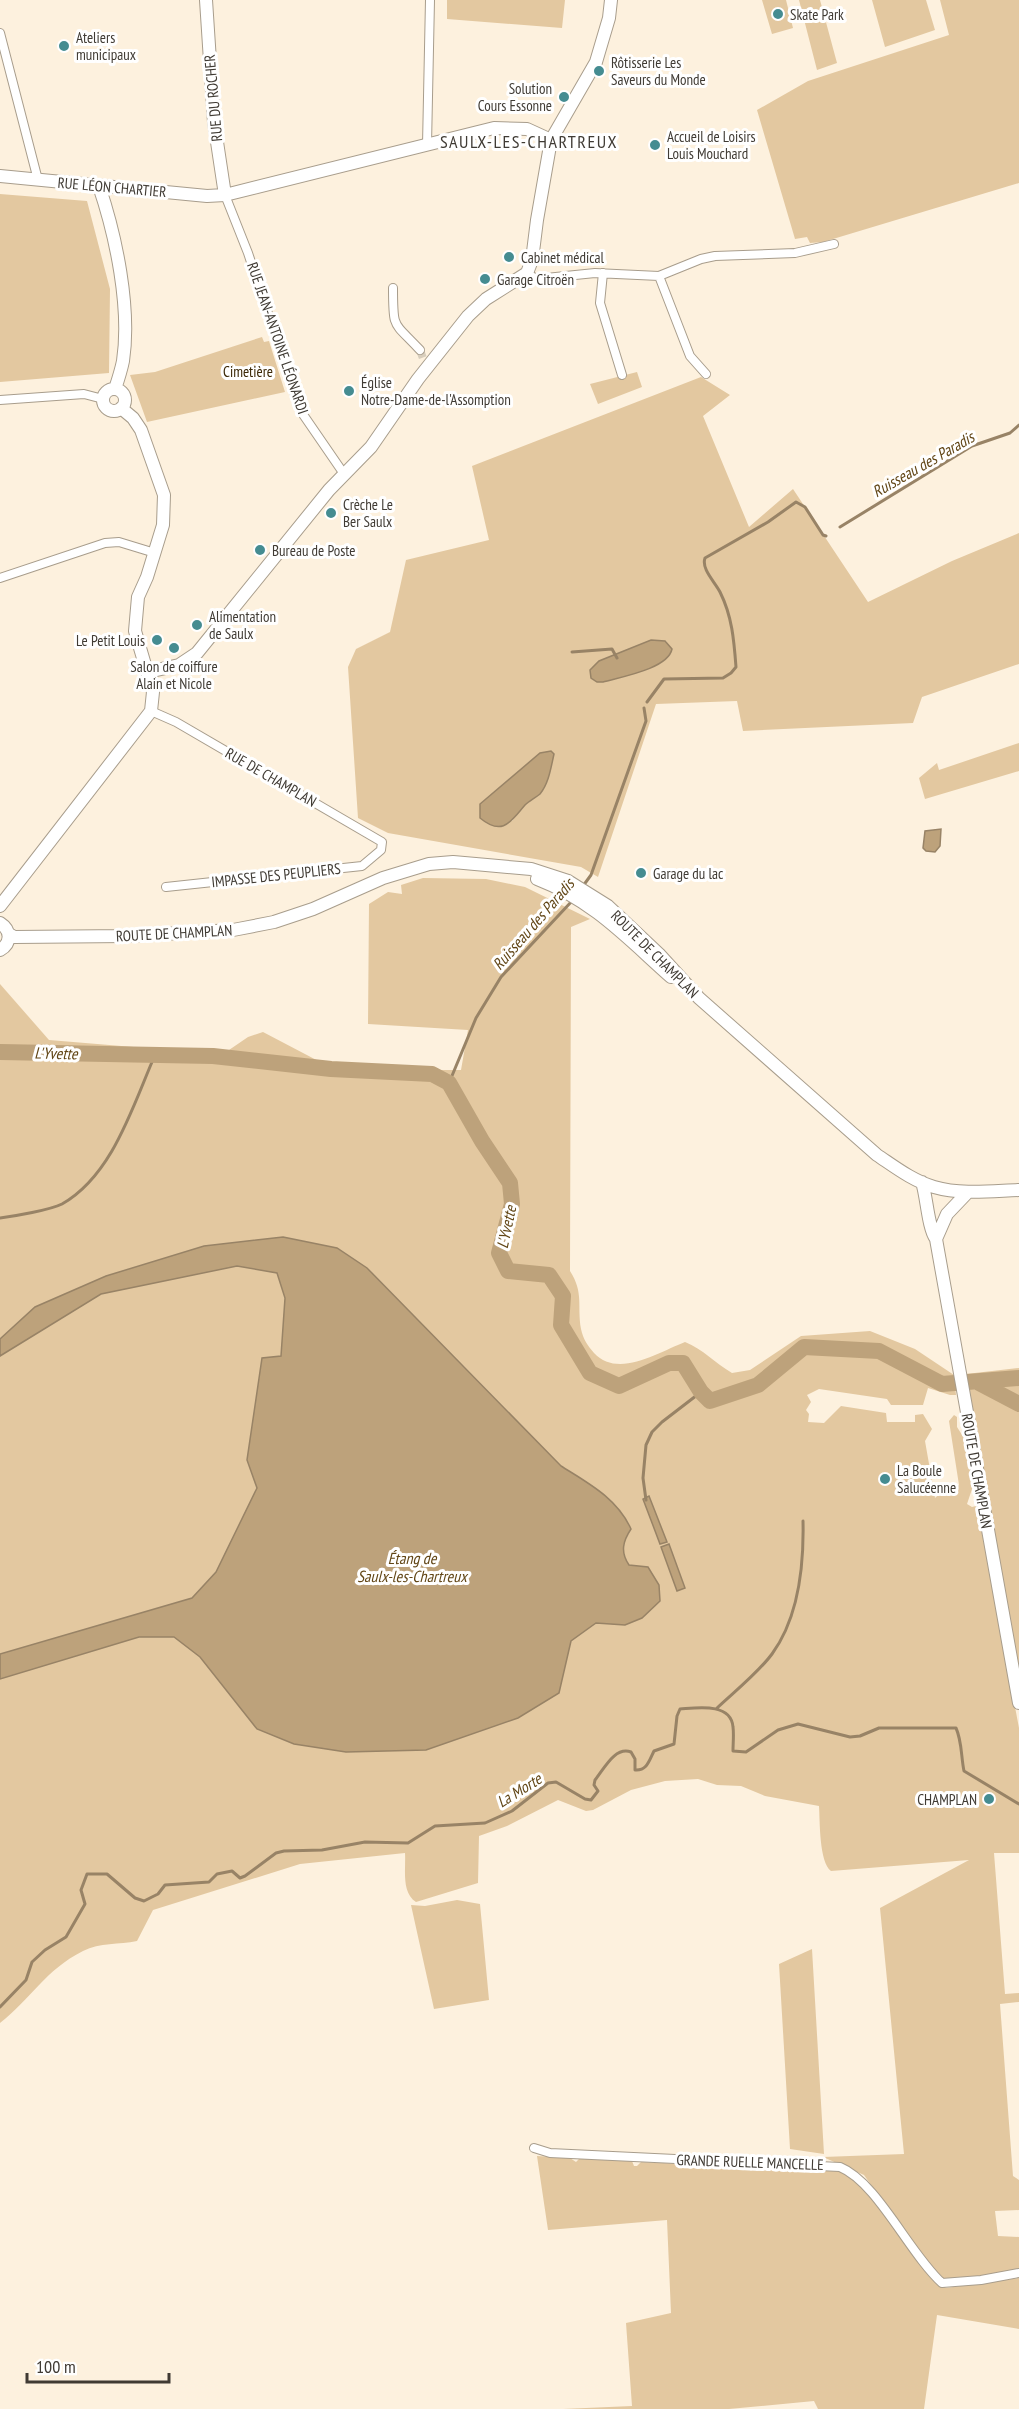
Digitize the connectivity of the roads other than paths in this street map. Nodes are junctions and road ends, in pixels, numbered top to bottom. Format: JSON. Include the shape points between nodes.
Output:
{"nodes":[{"id":1,"x":206,"y":0,"type":"edge"},
{"id":2,"x":430,"y":0,"type":"edge"},
{"id":3,"x":611,"y":0,"type":"edge"},
{"id":4,"x":0,"y":33,"type":"edge"},
{"id":5,"x":551,"y":140,"type":"junction"},
{"id":6,"x":427,"y":145,"type":"junction"},
{"id":7,"x":0,"y":176,"type":"edge"},
{"id":8,"x":38,"y":180,"type":"junction"},
{"id":9,"x":99,"y":186,"type":"junction"},
{"id":10,"x":225,"y":195,"type":"junction"},
{"id":11,"x":834,"y":244,"type":"dead end"},
{"id":12,"x":527,"y":273,"type":"junction"},
{"id":13,"x":603,"y":273,"type":"junction"},
{"id":14,"x":659,"y":276,"type":"junction"},
{"id":15,"x":393,"y":288,"type":"dead end"},
{"id":16,"x":420,"y":350,"type":"tunnel mouth"},
{"id":17,"x":706,"y":374,"type":"dead end"},
{"id":18,"x":622,"y":375,"type":"dead end"},
{"id":19,"x":115,"y":388,"type":"junction"},
{"id":20,"x":103,"y":399,"type":"junction"},
{"id":21,"x":0,"y":400,"type":"edge"},
{"id":22,"x":121,"y":408,"type":"junction"},
{"id":23,"x":344,"y":474,"type":"junction"},
{"id":24,"x":155,"y":553,"type":"junction"},
{"id":25,"x":0,"y":578,"type":"edge"},
{"id":26,"x":148,"y":672,"type":"junction"},
{"id":27,"x":151,"y":711,"type":"junction"},
{"id":28,"x":381,"y":850,"type":"joint"},
{"id":29,"x":166,"y":886,"type":"dead end"},
{"id":30,"x":0,"y":906,"type":"edge"},
{"id":31,"x":0,"y":923,"type":"edge"},
{"id":32,"x":9,"y":934,"type":"junction"},
{"id":33,"x":0,"y":950,"type":"edge"},
{"id":34,"x":922,"y":1182,"type":"junction"},
{"id":35,"x":1019,"y":1190,"type":"edge"},
{"id":36,"x":968,"y":1192,"type":"junction"},
{"id":37,"x":936,"y":1239,"type":"junction"},
{"id":38,"x":1019,"y":1703,"type":"edge"},
{"id":39,"x":534,"y":2148,"type":"dead end"},
{"id":40,"x":1019,"y":2273,"type":"edge"}],
"edges":[{"from":1,"to":10,"type":"street","name":"RUE DU ROCHER","via":[[214,122]]},
{"from":2,"to":6,"type":"street"},
{"from":3,"to":5,"type":"street","via":[[596,62]]},
{"from":4,"to":8,"type":"street"},
{"from":5,"to":6,"type":"street","name":"RUE LÉON CHARTIER","via":[[527,129],[503,127]]},
{"from":5,"to":12,"type":"street"},
{"from":6,"to":10,"type":"street","name":"RUE LÉON CHARTIER"},
{"from":7,"to":8,"type":"street","name":"RUE LÉON CHARTIER"},
{"from":8,"to":9,"type":"street","name":"RUE LÉON CHARTIER"},
{"from":9,"to":10,"type":"street","name":"RUE LÉON CHARTIER"},
{"from":9,"to":19,"type":"street","via":[[116,255],[125,326],[123,362]]},
{"from":10,"to":23,"type":"street","name":"RUE JEAN-ANTOINE LÉONARDI","via":[[300,411]]},
{"from":11,"to":14,"type":"street","via":[[795,253],[715,256]]},
{"from":12,"to":13,"type":"street","via":[[536,279]]},
{"from":12,"to":23,"type":"street","via":[[477,307],[422,370],[371,447]]},
{"from":13,"to":14,"type":"street"},
{"from":13,"to":18,"type":"street","via":[[600,303]]},
{"from":14,"to":17,"type":"street","via":[[690,356]]},
{"from":15,"to":16,"type":"street","via":[[393,319],[397,329]]},
{"from":19,"to":20,"type":"street","via":[[107,391]]},
{"from":19,"to":22,"type":"street","via":[[125,396]]},
{"from":20,"to":21,"type":"street","via":[[84,394]]},
{"from":20,"to":22,"type":"street","via":[[109,410]]},
{"from":22,"to":24,"type":"street","via":[[141,430],[164,495],[163,525]]},
{"from":23,"to":26,"type":"street","via":[[197,653],[179,665]]},
{"from":24,"to":25,"type":"street","via":[[119,542],[105,543]]},
{"from":24,"to":26,"type":"street","via":[[138,597],[135,631]]},
{"from":26,"to":27,"type":"street","via":[[153,692]]},
{"from":27,"to":28,"type":"street","name":"RUE DE CHAMPLAN","via":[[382,842]]},
{"from":27,"to":30,"type":"street"},
{"from":28,"to":29,"type":"street","name":"IMPASSE DES PEUPLIERS","via":[[362,866]]},
{"from":31,"to":32,"type":"street"},
{"from":32,"to":33,"type":"street"},
{"from":32,"to":34,"type":"street","name":"ROUTE DE CHAMPLAN","via":[[127,936],[233,930],[313,909],[410,868],[453,862],[482,863],[521,872],[608,906],[699,998],[877,1155]]},
{"from":34,"to":36,"type":"street","name":"ROUTE DE CHAMPLAN"},
{"from":34,"to":37,"type":"street","name":"ROUTE DE CHAMPLAN","via":[[931,1233]]},
{"from":35,"to":36,"type":"street","name":"ROUTE DE CHAMPLAN"},
{"from":36,"to":37,"type":"street","via":[[947,1214]]},
{"from":37,"to":38,"type":"street","name":"ROUTE DE CHAMPLAN"},
{"from":39,"to":40,"type":"street","name":"GRANDE RUELLE MANCELLE","via":[[550,2153],[840,2167],[870,2190],[923,2264],[942,2283]]}]}
